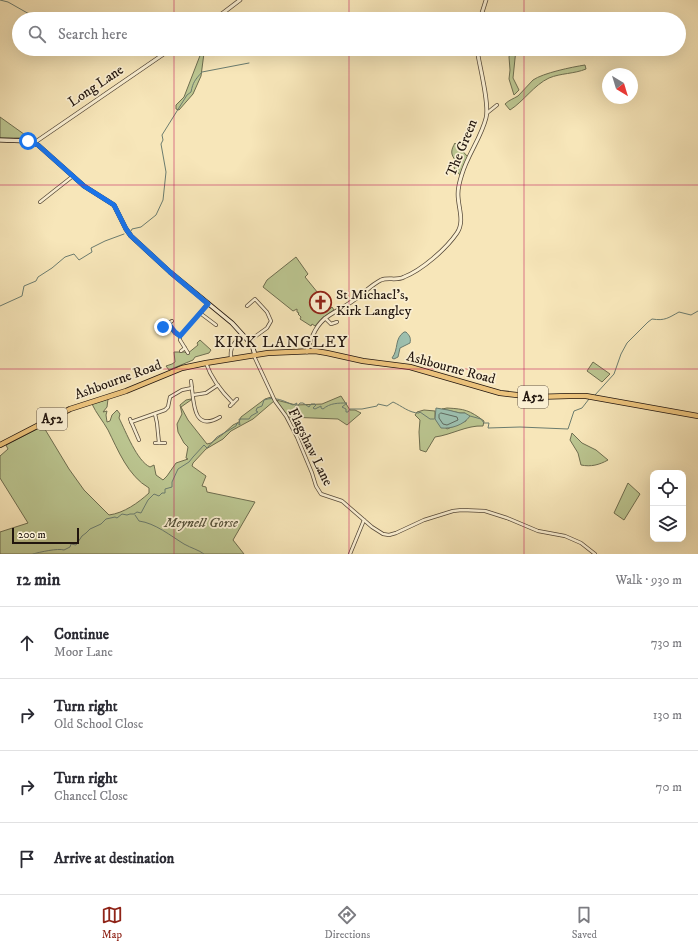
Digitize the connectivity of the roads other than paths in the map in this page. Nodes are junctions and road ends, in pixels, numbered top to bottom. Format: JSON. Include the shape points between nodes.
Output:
{"nodes":[{"id":1,"x":240,"y":0,"type":"edge"},
{"id":2,"x":486,"y":0,"type":"edge"},
{"id":3,"x":224,"y":12,"type":"edge"},
{"id":4,"x":482,"y":12,"type":"edge"},
{"id":5,"x":161,"y":56,"type":"edge"},
{"id":6,"x":478,"y":56,"type":"edge"},
{"id":7,"x":497,"y":105,"type":"dead end"},
{"id":8,"x":487,"y":112,"type":"junction"},
{"id":9,"x":0,"y":140,"type":"edge"},
{"id":10,"x":34,"y":143,"type":"junction"},
{"id":11,"x":73,"y":176,"type":"junction"},
{"id":12,"x":40,"y":202,"type":"dead end"},
{"id":13,"x":208,"y":304,"type":"junction"},
{"id":14,"x":247,"y":306,"type":"dead end"},
{"id":15,"x":200,"y":313,"type":"junction"},
{"id":16,"x":324,"y":318,"type":"junction"},
{"id":17,"x":172,"y":321,"type":"dead end"},
{"id":18,"x":337,"y":322,"type":"dead end"},
{"id":19,"x":168,"y":323,"type":"junction"},
{"id":20,"x":331,"y":324,"type":"junction"},
{"id":21,"x":216,"y":326,"type":"dead end"},
{"id":22,"x":163,"y":327,"type":"dead end"},
{"id":23,"x":331,"y":328,"type":"dead end"},
{"id":24,"x":180,"y":336,"type":"junction"},
{"id":25,"x":239,"y":338,"type":"dead end"},
{"id":26,"x":249,"y":341,"type":"junction"},
{"id":27,"x":185,"y":348,"type":"junction"},
{"id":28,"x":181,"y":351,"type":"dead end"},
{"id":29,"x":307,"y":352,"type":"junction"},
{"id":30,"x":188,"y":353,"type":"dead end"},
{"id":31,"x":254,"y":355,"type":"junction"},
{"id":32,"x":231,"y":358,"type":"junction"},
{"id":33,"x":206,"y":362,"type":"junction"},
{"id":34,"x":191,"y":381,"type":"dead end"},
{"id":35,"x":218,"y":385,"type":"junction"},
{"id":36,"x":192,"y":388,"type":"junction"},
{"id":37,"x":194,"y":395,"type":"junction"},
{"id":38,"x":237,"y":399,"type":"dead end"},
{"id":39,"x":234,"y":403,"type":"junction"},
{"id":40,"x":194,"y":405,"type":"junction"},
{"id":41,"x":198,"y":405,"type":"dead end"},
{"id":42,"x":230,"y":406,"type":"dead end"},
{"id":43,"x":155,"y":414,"type":"junction"},
{"id":44,"x":698,"y":416,"type":"edge"},
{"id":45,"x":220,"y":417,"type":"dead end"},
{"id":46,"x":133,"y":439,"type":"dead end"},
{"id":47,"x":155,"y":443,"type":"dead end"},
{"id":48,"x":159,"y":443,"type":"junction"},
{"id":49,"x":165,"y":443,"type":"dead end"},
{"id":50,"x":0,"y":445,"type":"edge"},
{"id":51,"x":364,"y":520,"type":"junction"},
{"id":52,"x":350,"y":554,"type":"edge"},
{"id":53,"x":595,"y":554,"type":"edge"}],
"edges":[{"from":1,"to":3,"type":"street"},
{"from":2,"to":4,"type":"street"},
{"from":5,"to":10,"type":"street","name":"Long Lane"},
{"from":6,"to":8,"type":"street","name":"The Green"},
{"from":7,"to":8,"type":"street"},
{"from":8,"to":16,"type":"street","name":"The Green","via":[[484,126],[458,188],[462,219],[454,237],[441,251],[404,278],[386,278],[379,281],[347,305]]},
{"from":9,"to":10,"type":"main road"},
{"from":10,"to":11,"type":"main road"},
{"from":11,"to":12,"type":"street"},
{"from":11,"to":13,"type":"main road","via":[[114,205],[131,236]]},
{"from":13,"to":15,"type":"street"},
{"from":13,"to":26,"type":"main road"},
{"from":14,"to":26,"type":"street","via":[[255,299],[267,312],[271,321],[268,328]]},
{"from":15,"to":21,"type":"street"},
{"from":15,"to":24,"type":"street"},
{"from":16,"to":20,"type":"street"},
{"from":16,"to":29,"type":"street","via":[[316,328]]},
{"from":17,"to":19,"type":"street"},
{"from":18,"to":20,"type":"street"},
{"from":19,"to":22,"type":"street"},
{"from":19,"to":24,"type":"street"},
{"from":20,"to":23,"type":"street"},
{"from":24,"to":27,"type":"street"},
{"from":25,"to":32,"type":"street","via":[[231,347]]},
{"from":26,"to":31,"type":"main road"},
{"from":27,"to":28,"type":"street"},
{"from":27,"to":30,"type":"street"},
{"from":29,"to":31,"type":"highway","name":"Ashbourne Road","number":"A52"},
{"from":29,"to":44,"type":"highway","name":"Ashbourne Road","number":"A52","via":[[327,352],[362,361],[410,367],[500,393],[535,397],[586,396]]},
{"from":31,"to":32,"type":"highway","name":"Ashbourne Road","number":"A52"},
{"from":31,"to":51,"type":"street","name":"Flagshaw Lane","via":[[275,401],[297,437],[320,494],[342,501]]},
{"from":32,"to":33,"type":"highway","name":"Ashbourne Road","number":"A52"},
{"from":33,"to":35,"type":"street"},
{"from":33,"to":50,"type":"highway","name":"Ashbourne Road","number":"A52","via":[[182,368],[123,392],[74,408]]},
{"from":34,"to":36,"type":"street"},
{"from":35,"to":37,"type":"street","via":[[206,393]]},
{"from":35,"to":39,"type":"street"},
{"from":36,"to":37,"type":"street"},
{"from":36,"to":43,"type":"street","via":[[172,396],[168,400],[167,409]]},
{"from":37,"to":40,"type":"street"},
{"from":38,"to":39,"type":"street"},
{"from":39,"to":42,"type":"street"},
{"from":40,"to":41,"type":"street"},
{"from":40,"to":45,"type":"street","via":[[199,418],[209,423]]},
{"from":43,"to":46,"type":"street","via":[[131,420],[138,438]]},
{"from":43,"to":48,"type":"street"},
{"from":47,"to":48,"type":"street"},
{"from":48,"to":49,"type":"street"},
{"from":51,"to":52,"type":"street"},
{"from":51,"to":53,"type":"street","name":"Flagshaw Lane","via":[[378,531],[389,535],[453,511],[485,511],[538,531],[565,536],[581,543]]}]}
